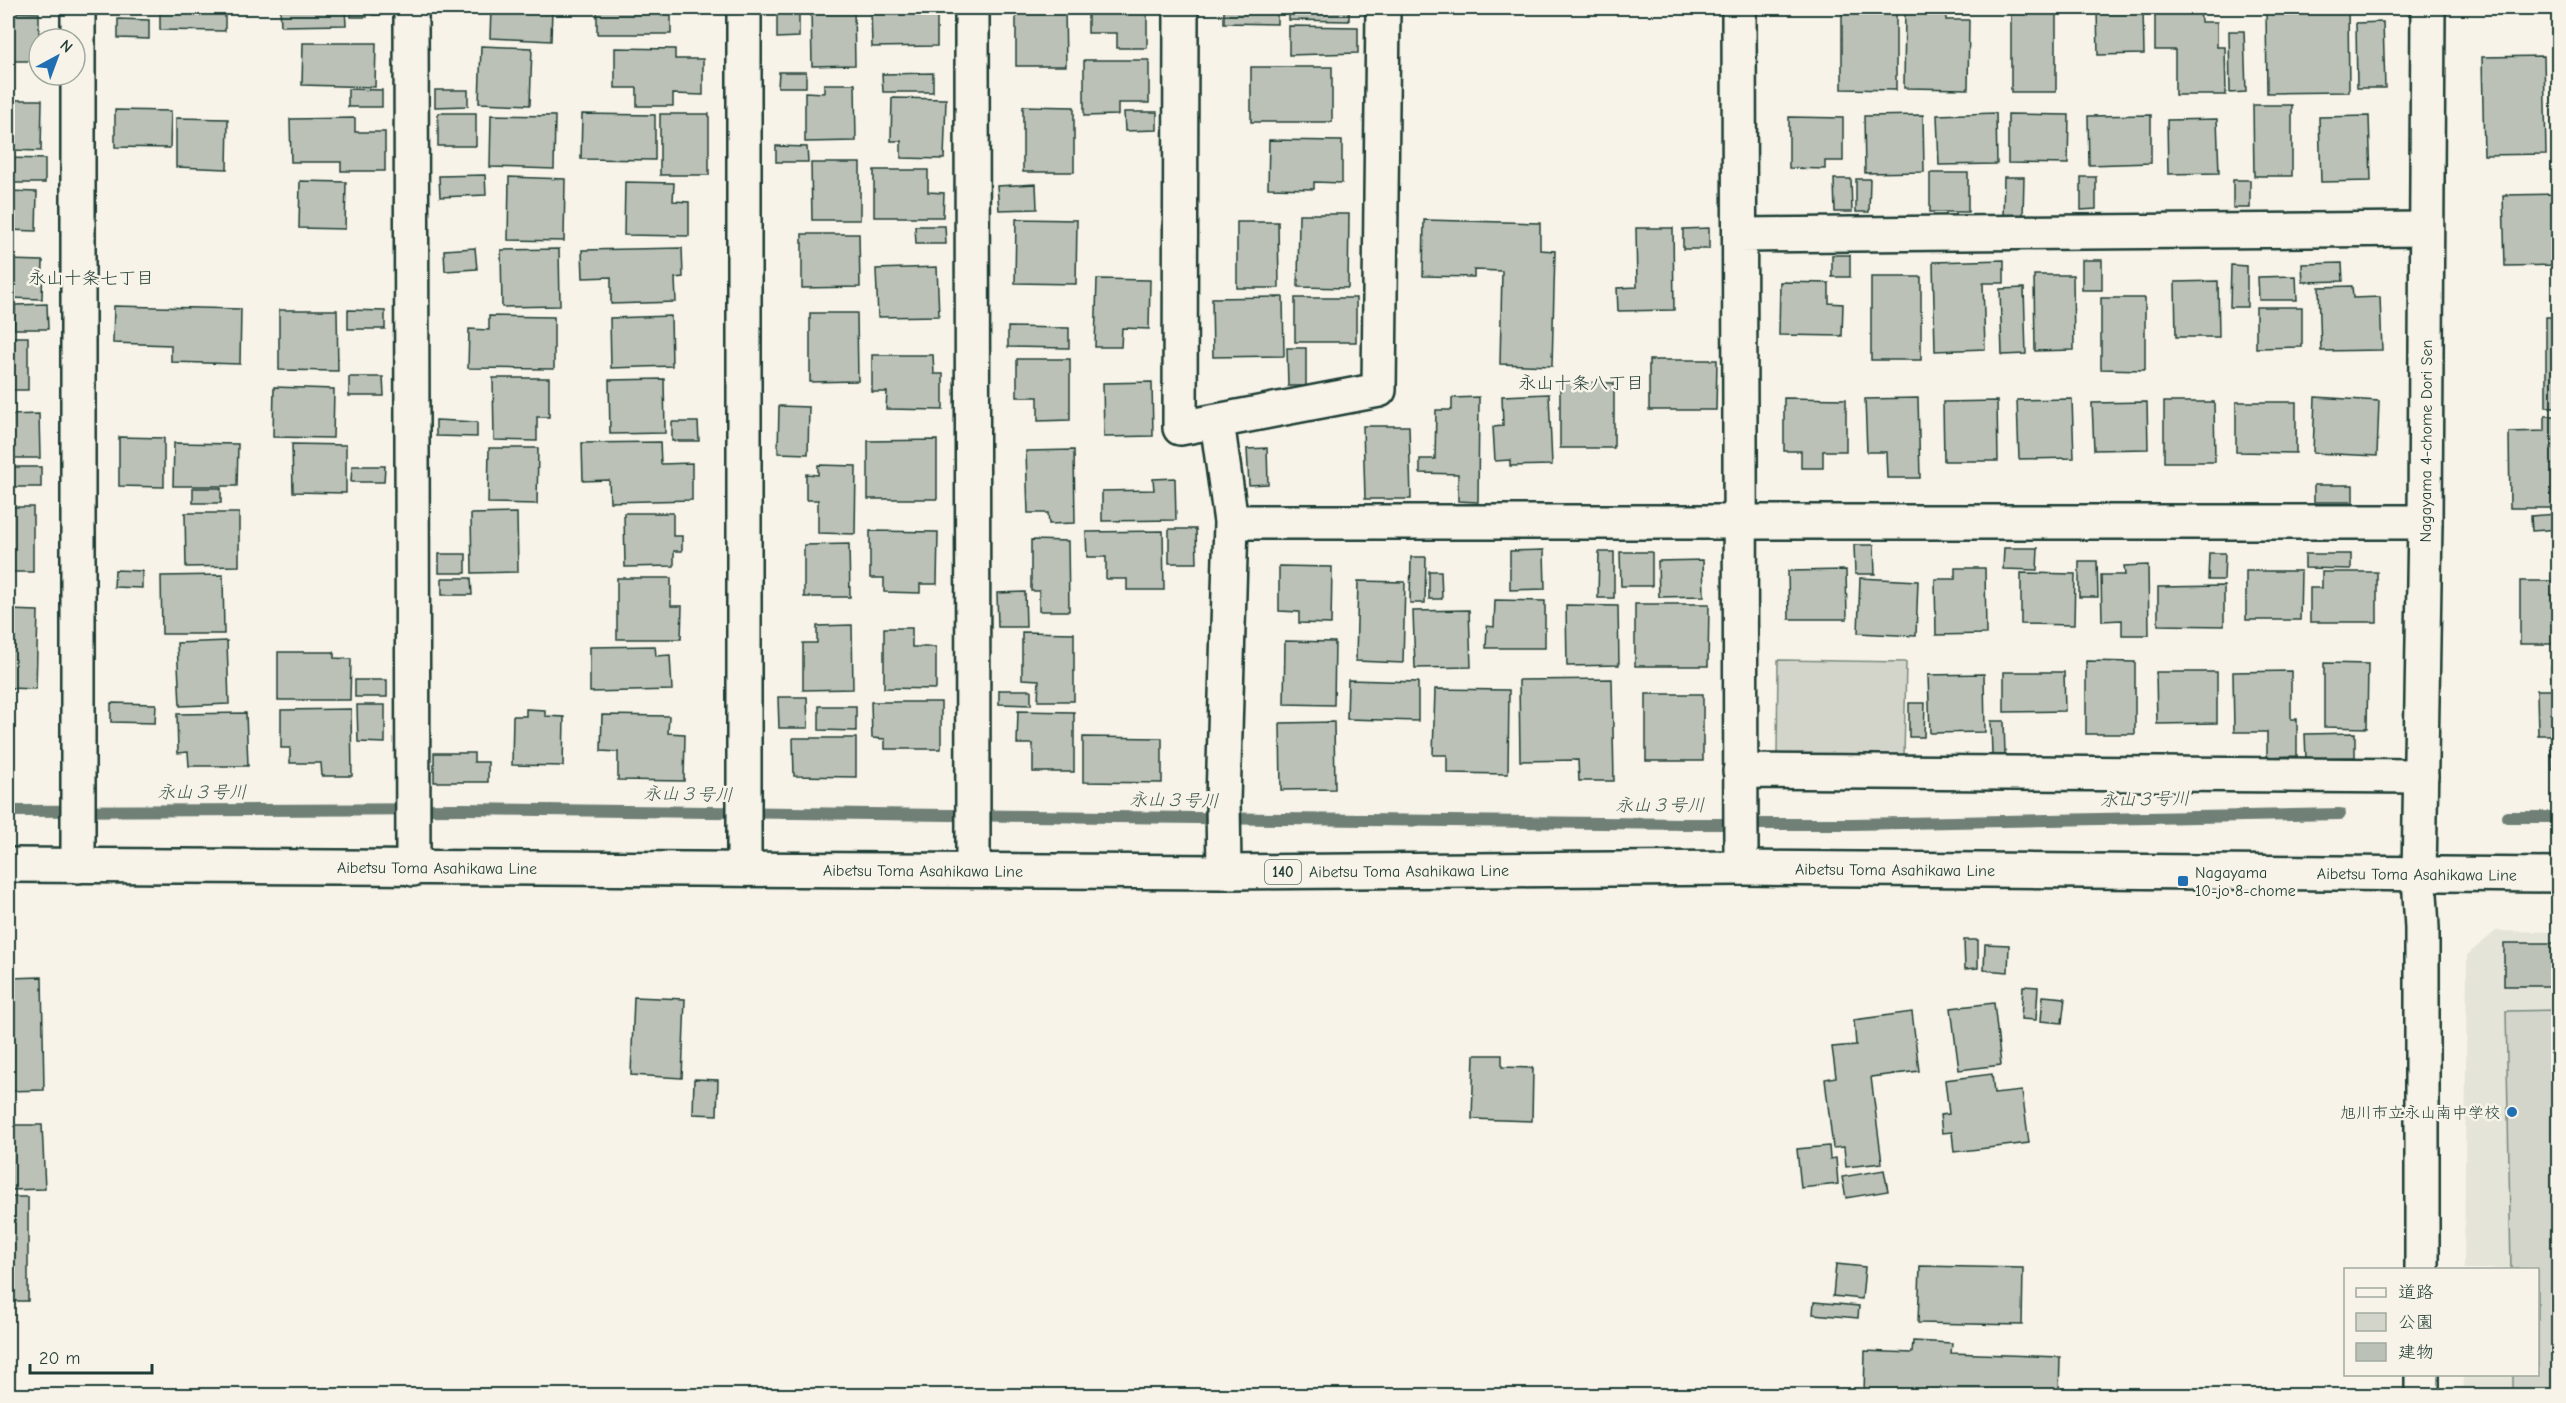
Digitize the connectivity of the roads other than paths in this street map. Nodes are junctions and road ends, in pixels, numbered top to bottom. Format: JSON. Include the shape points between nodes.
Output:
{"nodes":[{"id":1,"x":78,"y":8,"type":"edge"},
{"id":2,"x":411,"y":8,"type":"edge"},
{"id":3,"x":744,"y":8,"type":"edge"},
{"id":4,"x":972,"y":8,"type":"edge"},
{"id":5,"x":1181,"y":8,"type":"edge"},
{"id":6,"x":1383,"y":8,"type":"edge"},
{"id":7,"x":1739,"y":8,"type":"edge"},
{"id":8,"x":2428,"y":8,"type":"edge"},
{"id":9,"x":2426,"y":229,"type":"junction"},
{"id":10,"x":1740,"y":235,"type":"junction"},
{"id":11,"x":1217,"y":421,"type":"junction"},
{"id":12,"x":1231,"y":522,"type":"junction"},
{"id":13,"x":2425,"y":522,"type":"junction"},
{"id":14,"x":1741,"y":523,"type":"junction"},
{"id":15,"x":2421,"y":776,"type":"junction"},
{"id":16,"x":1740,"y":784,"type":"junction"},
{"id":17,"x":1741,"y":853,"type":"junction"},
{"id":18,"x":413,"y":854,"type":"junction"},
{"id":19,"x":744,"y":854,"type":"junction"},
{"id":20,"x":8,"y":866,"type":"edge"},
{"id":21,"x":78,"y":866,"type":"junction"},
{"id":22,"x":973,"y":870,"type":"junction"},
{"id":23,"x":1224,"y":872,"type":"junction"},
{"id":24,"x":2559,"y":875,"type":"edge"},
{"id":25,"x":2419,"y":876,"type":"junction"},
{"id":26,"x":2422,"y":1268,"type":"edge"},
{"id":27,"x":2422,"y":1376,"type":"edge"},
{"id":28,"x":2422,"y":1395,"type":"edge"}],
"edges":[{"from":1,"to":21,"type":"street"},
{"from":2,"to":18,"type":"street"},
{"from":3,"to":19,"type":"street"},
{"from":4,"to":22,"type":"street"},
{"from":5,"to":11,"type":"street","via":[[1180,428]]},
{"from":6,"to":11,"type":"street","via":[[1379,390]]},
{"from":7,"to":10,"type":"street"},
{"from":8,"to":9,"type":"street","name":"Nagayama 4-chome Dori Sen"},
{"from":9,"to":10,"type":"street"},
{"from":9,"to":13,"type":"street","name":"Nagayama 4-chome Dori Sen"},
{"from":10,"to":14,"type":"street"},
{"from":11,"to":12,"type":"street"},
{"from":12,"to":14,"type":"street"},
{"from":12,"to":23,"type":"street"},
{"from":13,"to":14,"type":"street"},
{"from":13,"to":15,"type":"street","name":"Nagayama 4-chome Dori Sen"},
{"from":14,"to":16,"type":"street"},
{"from":15,"to":16,"type":"street"},
{"from":15,"to":25,"type":"street","name":"Nagayama 4-chome Dori Sen"},
{"from":16,"to":17,"type":"street"},
{"from":17,"to":23,"type":"street","name":"Aibetsu Toma Asahikawa Line","number":"140"},
{"from":17,"to":25,"type":"street","name":"Aibetsu Toma Asahikawa Line","number":"140"},
{"from":18,"to":19,"type":"street","name":"Aibetsu Toma Asahikawa Line","number":"140"},
{"from":18,"to":21,"type":"street","name":"Aibetsu Toma Asahikawa Line","number":"140"},
{"from":19,"to":22,"type":"street","name":"Aibetsu Toma Asahikawa Line","number":"140"},
{"from":20,"to":21,"type":"street","name":"Aibetsu Toma Asahikawa Line","number":"140"},
{"from":22,"to":23,"type":"street","name":"Aibetsu Toma Asahikawa Line","number":"140"},
{"from":24,"to":25,"type":"street","name":"Aibetsu Toma Asahikawa Line","number":"140"},
{"from":25,"to":26,"type":"street","name":"Nagayama 4-chome Dori Sen"},
{"from":27,"to":28,"type":"street"}]}
